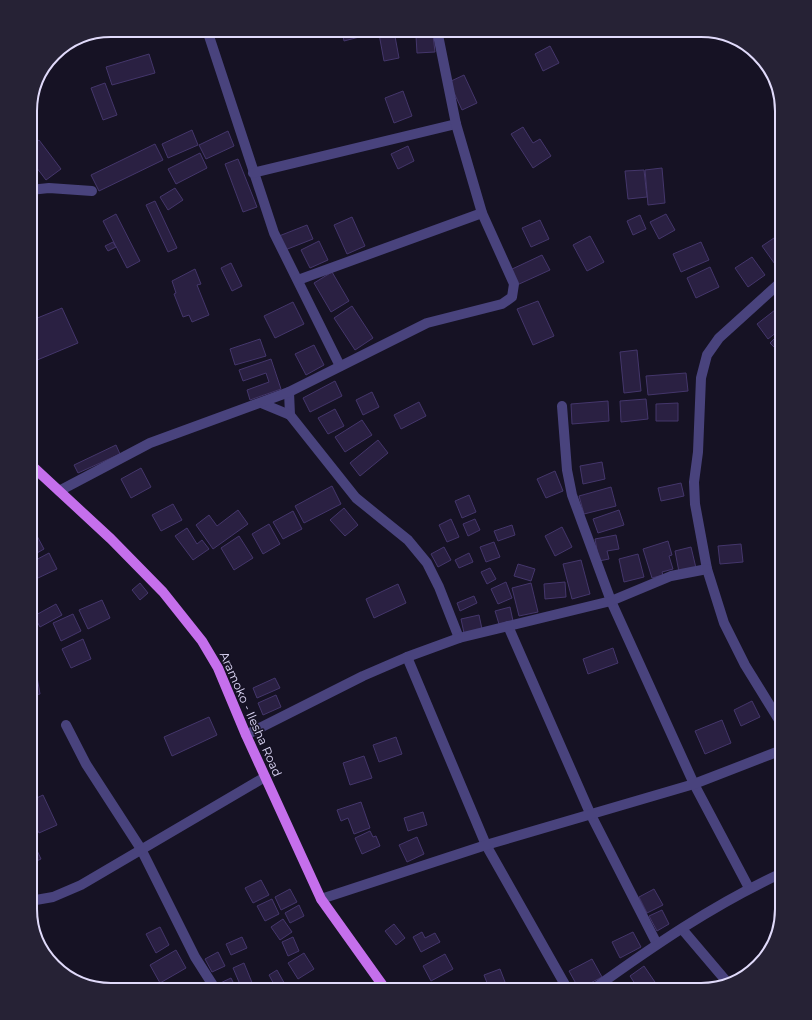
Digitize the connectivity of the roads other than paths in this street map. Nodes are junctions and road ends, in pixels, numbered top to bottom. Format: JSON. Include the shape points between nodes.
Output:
{"nodes":[{"id":1,"x":209,"y":37,"type":"edge"},
{"id":2,"x":438,"y":37,"type":"edge"},
{"id":3,"x":456,"y":124,"type":"junction"},
{"id":4,"x":253,"y":173,"type":"junction"},
{"id":5,"x":37,"y":189,"type":"edge"},
{"id":6,"x":92,"y":191,"type":"dead end"},
{"id":7,"x":482,"y":213,"type":"junction"},
{"id":8,"x":298,"y":280,"type":"junction"},
{"id":9,"x":775,"y":287,"type":"edge"},
{"id":10,"x":340,"y":366,"type":"junction"},
{"id":11,"x":289,"y":392,"type":"junction"},
{"id":12,"x":261,"y":404,"type":"junction"},
{"id":13,"x":562,"y":406,"type":"dead end"},
{"id":14,"x":290,"y":415,"type":"junction"},
{"id":15,"x":37,"y":471,"type":"edge"},
{"id":16,"x":58,"y":491,"type":"junction"},
{"id":17,"x":707,"y":569,"type":"junction"},
{"id":18,"x":611,"y":601,"type":"junction"},
{"id":19,"x":508,"y":626,"type":"junction"},
{"id":20,"x":459,"y":638,"type":"junction"},
{"id":21,"x":407,"y":657,"type":"junction"},
{"id":22,"x":775,"y":714,"type":"edge"},
{"id":23,"x":66,"y":725,"type":"dead end"},
{"id":24,"x":246,"y":735,"type":"junction"},
{"id":25,"x":775,"y":753,"type":"edge"},
{"id":26,"x":265,"y":777,"type":"junction"},
{"id":27,"x":694,"y":784,"type":"junction"},
{"id":28,"x":590,"y":813,"type":"junction"},
{"id":29,"x":486,"y":845,"type":"junction"},
{"id":30,"x":141,"y":850,"type":"junction"},
{"id":31,"x":775,"y":876,"type":"edge"},
{"id":32,"x":749,"y":888,"type":"junction"},
{"id":33,"x":321,"y":898,"type":"junction"},
{"id":34,"x":37,"y":900,"type":"edge"},
{"id":35,"x":682,"y":929,"type":"junction"},
{"id":36,"x":657,"y":944,"type":"junction"},
{"id":37,"x":724,"y":979,"type":"edge"},
{"id":38,"x":212,"y":983,"type":"edge"},
{"id":39,"x":381,"y":983,"type":"edge"},
{"id":40,"x":564,"y":983,"type":"edge"},
{"id":41,"x":602,"y":983,"type":"edge"}],
"edges":[{"from":1,"to":4,"type":"street"},
{"from":2,"to":3,"type":"street"},
{"from":3,"to":4,"type":"street"},
{"from":3,"to":7,"type":"street"},
{"from":4,"to":8,"type":"street","via":[[274,233]]},
{"from":5,"to":6,"type":"street"},
{"from":7,"to":8,"type":"street"},
{"from":7,"to":10,"type":"street","via":[[514,284],[512,297],[502,304],[427,323]]},
{"from":8,"to":10,"type":"street"},
{"from":9,"to":17,"type":"street","via":[[719,338],[707,355],[701,378],[694,482],[695,504]]},
{"from":10,"to":11,"type":"street"},
{"from":11,"to":12,"type":"street"},
{"from":11,"to":14,"type":"street"},
{"from":12,"to":14,"type":"street"},
{"from":12,"to":16,"type":"street","via":[[180,431]]},
{"from":13,"to":18,"type":"street","via":[[567,470],[572,495]]},
{"from":14,"to":20,"type":"street","via":[[356,498],[408,540],[427,563],[440,587]]},
{"from":15,"to":16,"type":"main road","name":"Aramoko - Ilesha Road"},
{"from":16,"to":24,"type":"main road","name":"Aramoko - Ilesha Road","via":[[111,539],[163,592],[198,636],[218,668]]},
{"from":17,"to":18,"type":"street","via":[[671,576]]},
{"from":17,"to":22,"type":"street","via":[[724,623],[745,665]]},
{"from":18,"to":19,"type":"street"},
{"from":18,"to":27,"type":"street"},
{"from":19,"to":20,"type":"street"},
{"from":19,"to":28,"type":"street"},
{"from":20,"to":21,"type":"street"},
{"from":21,"to":24,"type":"street","via":[[363,676]]},
{"from":21,"to":29,"type":"street"},
{"from":23,"to":30,"type":"street","via":[[86,764]]},
{"from":24,"to":26,"type":"main road","name":"Aramoko - Ilesha Road"},
{"from":25,"to":27,"type":"street"},
{"from":26,"to":30,"type":"street"},
{"from":26,"to":33,"type":"main road","name":"Aramoko - Ilesha Road"},
{"from":27,"to":28,"type":"street"},
{"from":27,"to":32,"type":"street"},
{"from":28,"to":29,"type":"street"},
{"from":28,"to":36,"type":"street"},
{"from":29,"to":33,"type":"street"},
{"from":29,"to":40,"type":"street"},
{"from":30,"to":34,"type":"street","via":[[81,885],[53,897]]},
{"from":30,"to":38,"type":"street"},
{"from":31,"to":32,"type":"street"},
{"from":32,"to":35,"type":"street"},
{"from":33,"to":39,"type":"main road","name":"Aramoko - Ilesha Road"},
{"from":35,"to":36,"type":"street"},
{"from":35,"to":37,"type":"street"},
{"from":36,"to":41,"type":"street"}]}
